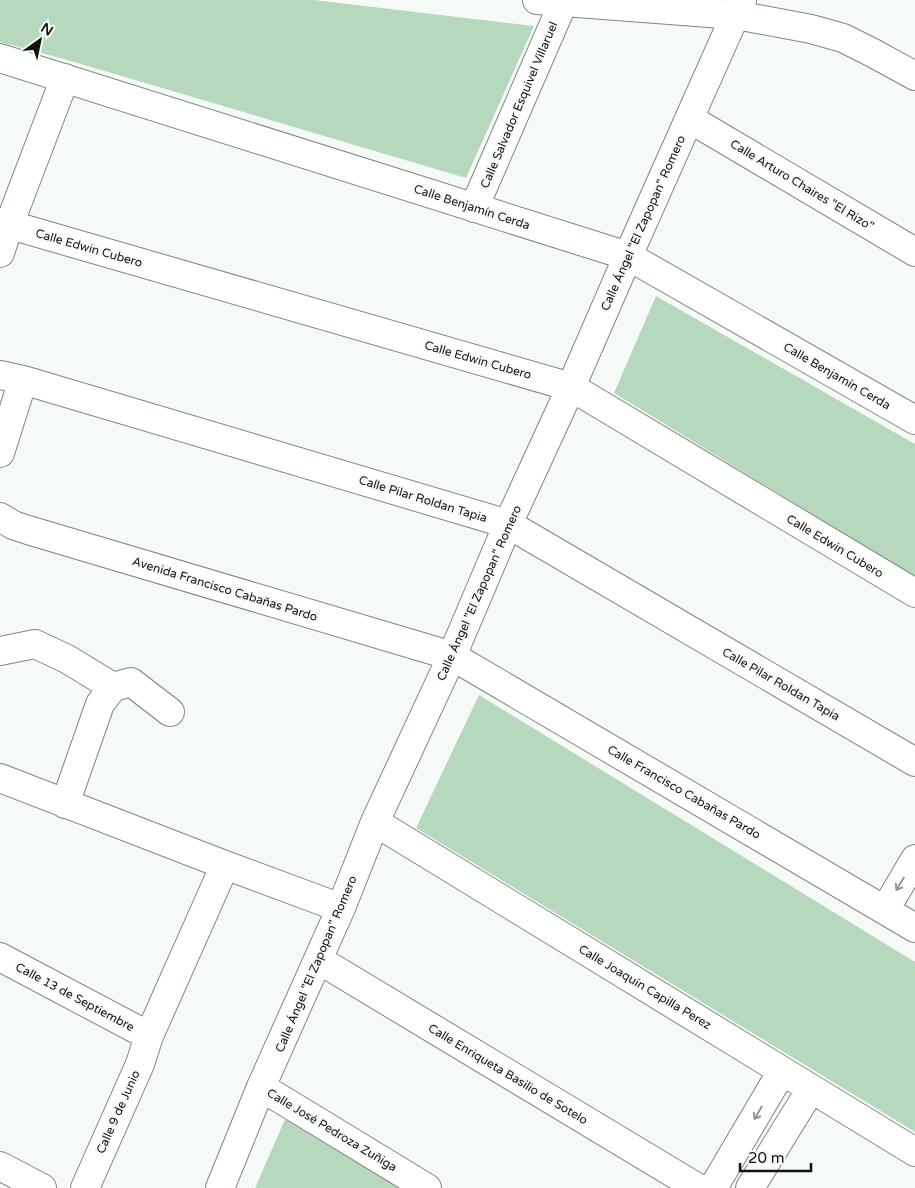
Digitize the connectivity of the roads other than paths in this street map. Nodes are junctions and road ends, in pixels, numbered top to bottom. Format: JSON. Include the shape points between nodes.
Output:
{"nodes":[{"id":1,"x":550,"y":1,"type":"edge"},
{"id":2,"x":739,"y":7,"type":"edge"},
{"id":3,"x":0,"y":58,"type":"edge"},
{"id":4,"x":915,"y":76,"type":"edge"},
{"id":5,"x":65,"y":78,"type":"junction"},
{"id":6,"x":690,"y":119,"type":"junction"},
{"id":7,"x":474,"y":208,"type":"junction"},
{"id":8,"x":5,"y":223,"type":"edge"},
{"id":9,"x":915,"y":252,"type":"edge"},
{"id":10,"x":0,"y":253,"type":"edge"},
{"id":11,"x":628,"y":256,"type":"junction"},
{"id":12,"x":11,"y":377,"type":"edge"},
{"id":13,"x":571,"y":387,"type":"junction"},
{"id":14,"x":915,"y":420,"type":"edge"},
{"id":15,"x":0,"y":454,"type":"edge"},
{"id":16,"x":0,"y":517,"type":"edge"},
{"id":17,"x":508,"y":524,"type":"junction"},
{"id":18,"x":915,"y":593,"type":"edge"},
{"id":19,"x":0,"y":651,"type":"edge"},
{"id":20,"x":452,"y":656,"type":"junction"},
{"id":21,"x":113,"y":687,"type":"junction"},
{"id":22,"x":170,"y":712,"type":"dead end"},
{"id":23,"x":915,"y":762,"type":"edge"},
{"id":24,"x":0,"y":778,"type":"edge"},
{"id":25,"x":66,"y":804,"type":"junction"},
{"id":26,"x":376,"y":822,"type":"junction"},
{"id":27,"x":915,"y":859,"type":"edge"},
{"id":28,"x":224,"y":865,"type":"junction"},
{"id":29,"x":341,"y":908,"type":"junction"},
{"id":30,"x":885,"y":910,"type":"junction"},
{"id":31,"x":915,"y":927,"type":"edge"},
{"id":32,"x":0,"y":957,"type":"edge"},
{"id":33,"x":319,"y":960,"type":"junction"},
{"id":34,"x":149,"y":1036,"type":"junction"},
{"id":35,"x":782,"y":1071,"type":"junction"},
{"id":36,"x":262,"y":1087,"type":"junction"},
{"id":37,"x":811,"y":1089,"type":"junction"},
{"id":38,"x":915,"y":1152,"type":"edge"},
{"id":39,"x":0,"y":1166,"type":"edge"},
{"id":40,"x":42,"y":1188,"type":"edge"},
{"id":41,"x":85,"y":1188,"type":"edge"},
{"id":42,"x":220,"y":1188,"type":"edge"},
{"id":43,"x":428,"y":1188,"type":"edge"},
{"id":44,"x":698,"y":1188,"type":"edge"},
{"id":45,"x":713,"y":1188,"type":"edge"},
{"id":46,"x":750,"y":1188,"type":"edge"}],
"edges":[{"from":1,"to":2,"type":"street"},
{"from":1,"to":7,"type":"street","name":"Calle Salvador Esquivel Villaruel"},
{"from":2,"to":4,"type":"street","via":[[843,38]]},
{"from":2,"to":6,"type":"street","name":"Calle Ángel \"El Zapopan\" Romero"},
{"from":3,"to":5,"type":"street","name":"Calle Benjamín Cerda"},
{"from":5,"to":7,"type":"street","name":"Calle Benjamín Cerda"},
{"from":5,"to":8,"type":"street"},
{"from":6,"to":9,"type":"street","name":"Calle Arturo Chaires \"El Rizo\""},
{"from":6,"to":11,"type":"street","name":"Calle Ángel \"El Zapopan\" Romero"},
{"from":7,"to":11,"type":"street","name":"Calle Benjamín Cerda"},
{"from":8,"to":10,"type":"street"},
{"from":8,"to":13,"type":"street","name":"Calle Edwin Cubero"},
{"from":11,"to":13,"type":"street","name":"Calle Ángel \"El Zapopan\" Romero"},
{"from":11,"to":14,"type":"street","name":"Calle Benjamín Cerda"},
{"from":12,"to":15,"type":"street"},
{"from":12,"to":17,"type":"street","name":"Calle Pilar Roldan Tapia"},
{"from":13,"to":17,"type":"street","name":"Calle Ángel \"El Zapopan\" Romero"},
{"from":13,"to":18,"type":"street","name":"Calle Edwin Cubero"},
{"from":16,"to":20,"type":"street","name":"Avenida Francisco Cabañas Pardo","via":[[28,530]]},
{"from":17,"to":20,"type":"street","name":"Calle Ángel \"El Zapopan\" Romero"},
{"from":17,"to":23,"type":"street","name":"Calle Pilar Roldan Tapia"},
{"from":19,"to":21,"type":"street","via":[[35,644]]},
{"from":20,"to":26,"type":"street","name":"Calle Ángel \"El Zapopan\" Romero"},
{"from":20,"to":30,"type":"street","name":"Calle Francisco Cabañas Pardo"},
{"from":21,"to":22,"type":"street","via":[[130,682]]},
{"from":21,"to":25,"type":"street","via":[[100,704]]},
{"from":24,"to":25,"type":"street"},
{"from":25,"to":28,"type":"street"},
{"from":26,"to":29,"type":"street","name":"Calle Ángel \"El Zapopan\" Romero"},
{"from":26,"to":35,"type":"street","name":"Calle Joaquín Capilla Perez"},
{"from":27,"to":30,"type":"street","one_way":true},
{"from":28,"to":29,"type":"street"},
{"from":28,"to":34,"type":"street","name":"Calle 9 de Junio"},
{"from":29,"to":33,"type":"street","name":"Calle Ángel \"El Zapopan\" Romero"},
{"from":30,"to":31,"type":"street","name":"Calle Francisco Cabañas Pardo"},
{"from":32,"to":34,"type":"street","name":"Calle 13 de Septiembre"},
{"from":33,"to":36,"type":"street","name":"Calle Ángel \"El Zapopan\" Romero"},
{"from":33,"to":44,"type":"street","name":"Calle Enriqueta Basilio de Sotelo"},
{"from":34,"to":41,"type":"street","name":"Calle 9 de Junio","via":[[140,1064]]},
{"from":35,"to":37,"type":"street","name":"Calle Joaquín Capilla Perez"},
{"from":35,"to":45,"type":"street","one_way":true},
{"from":36,"to":42,"type":"street","name":"Calle Ángel \"El Zapopan\" Romero"},
{"from":36,"to":43,"type":"street","name":"Calle José Pedroza Zuñiga"},
{"from":37,"to":38,"type":"street","name":"Calle Joaquín Capilla Perez"},
{"from":37,"to":46,"type":"street"},
{"from":39,"to":40,"type":"street"}]}
